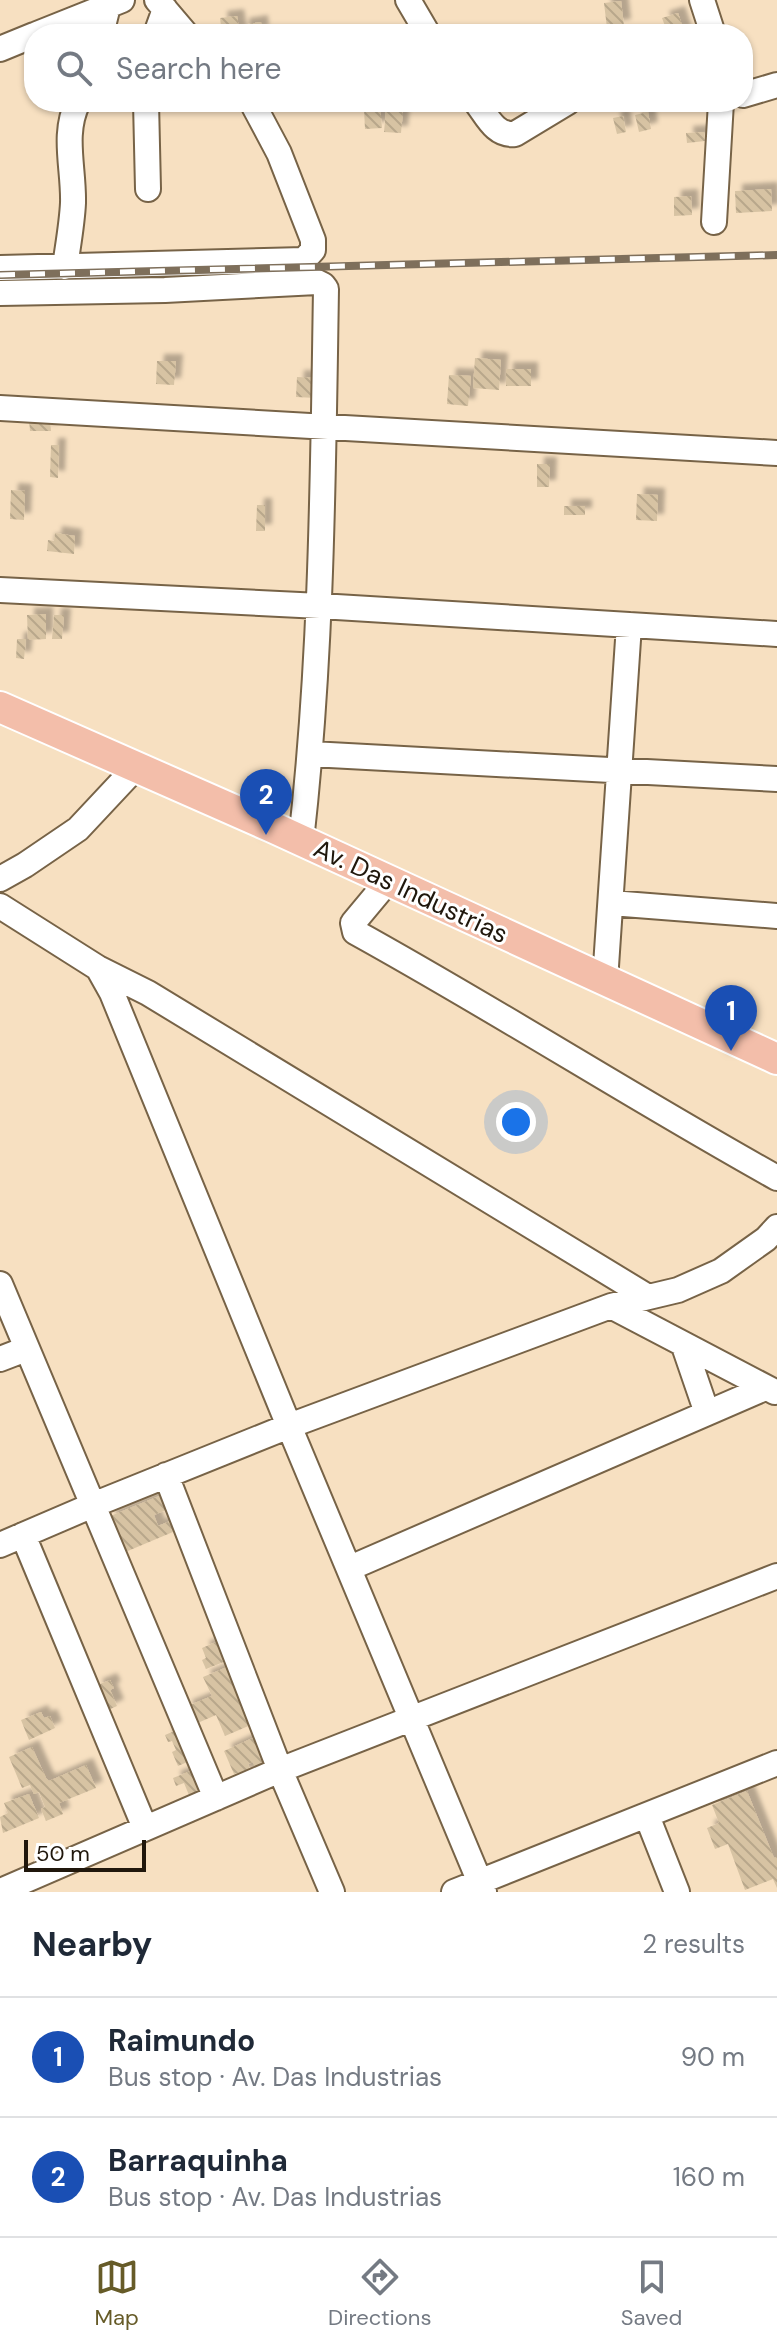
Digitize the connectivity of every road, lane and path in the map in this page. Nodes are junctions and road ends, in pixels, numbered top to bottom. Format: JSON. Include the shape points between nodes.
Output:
{"nodes":[{"id":1,"x":408,"y":0,"type":"edge"},
{"id":2,"x":702,"y":0,"type":"edge"},
{"id":3,"x":115,"y":3,"type":"edge"},
{"id":4,"x":161,"y":4,"type":"edge"},
{"id":5,"x":62,"y":24,"type":"edge"},
{"id":6,"x":106,"y":24,"type":"edge"},
{"id":7,"x":158,"y":24,"type":"edge"},
{"id":8,"x":178,"y":24,"type":"edge"},
{"id":9,"x":422,"y":24,"type":"edge"},
{"id":10,"x":709,"y":24,"type":"edge"},
{"id":11,"x":24,"y":39,"type":"edge"},
{"id":12,"x":0,"y":49,"type":"edge"},
{"id":13,"x":777,"y":85,"type":"edge"},
{"id":14,"x":753,"y":92,"type":"edge"},
{"id":15,"x":73,"y":112,"type":"edge"},
{"id":16,"x":146,"y":112,"type":"edge"},
{"id":17,"x":261,"y":112,"type":"edge"},
{"id":18,"x":483,"y":112,"type":"edge"},
{"id":19,"x":551,"y":112,"type":"edge"},
{"id":20,"x":720,"y":112,"type":"edge"},
{"id":21,"x":148,"y":189,"type":"dead end"},
{"id":22,"x":714,"y":222,"type":"dead end"},
{"id":23,"x":65,"y":267,"type":"junction"},
{"id":24,"x":0,"y":268,"type":"edge"},
{"id":25,"x":0,"y":293,"type":"edge"},
{"id":26,"x":0,"y":408,"type":"edge"},
{"id":27,"x":323,"y":426,"type":"junction"},
{"id":28,"x":777,"y":453,"type":"edge"},
{"id":29,"x":0,"y":590,"type":"edge"},
{"id":30,"x":320,"y":606,"type":"junction"},
{"id":31,"x":629,"y":625,"type":"junction"},
{"id":32,"x":777,"y":634,"type":"edge"},
{"id":33,"x":0,"y":707,"type":"edge"},
{"id":34,"x":311,"y":754,"type":"junction"},
{"id":35,"x":137,"y":766,"type":"junction"},
{"id":36,"x":619,"y":771,"type":"junction"},
{"id":37,"x":777,"y":779,"type":"edge"},
{"id":38,"x":301,"y":841,"type":"junction"},
{"id":39,"x":0,"y":879,"type":"edge"},
{"id":40,"x":388,"y":881,"type":"junction"},
{"id":41,"x":611,"y":903,"type":"junction"},
{"id":42,"x":0,"y":906,"type":"edge"},
{"id":43,"x":777,"y":916,"type":"edge"},
{"id":44,"x":98,"y":968,"type":"junction"},
{"id":45,"x":605,"y":981,"type":"junction"},
{"id":46,"x":777,"y":1059,"type":"edge"},
{"id":47,"x":777,"y":1178,"type":"edge"},
{"id":48,"x":777,"y":1227,"type":"edge"},
{"id":49,"x":0,"y":1284,"type":"edge"},
{"id":50,"x":648,"y":1297,"type":"junction"},
{"id":51,"x":611,"y":1306,"type":"junction"},
{"id":52,"x":684,"y":1346,"type":"junction"},
{"id":53,"x":26,"y":1349,"type":"junction"},
{"id":54,"x":0,"y":1359,"type":"edge"},
{"id":55,"x":771,"y":1391,"type":"edge"},
{"id":56,"x":707,"y":1413,"type":"junction"},
{"id":57,"x":289,"y":1426,"type":"junction"},
{"id":58,"x":166,"y":1475,"type":"junction"},
{"id":59,"x":93,"y":1505,"type":"junction"},
{"id":60,"x":23,"y":1535,"type":"junction"},
{"id":61,"x":0,"y":1545,"type":"edge"},
{"id":62,"x":350,"y":1568,"type":"junction"},
{"id":63,"x":777,"y":1576,"type":"edge"},
{"id":64,"x":412,"y":1718,"type":"junction"},
{"id":65,"x":777,"y":1763,"type":"edge"},
{"id":66,"x":280,"y":1770,"type":"junction"},
{"id":67,"x":216,"y":1798,"type":"junction"},
{"id":68,"x":647,"y":1816,"type":"junction"},
{"id":69,"x":145,"y":1828,"type":"junction"},
{"id":70,"x":482,"y":1887,"type":"edge"},
{"id":71,"x":2,"y":1888,"type":"edge"},
{"id":72,"x":332,"y":1892,"type":"edge"},
{"id":73,"x":454,"y":1892,"type":"edge"},
{"id":74,"x":677,"y":1892,"type":"edge"}],
"edges":[{"from":1,"to":9,"type":"street"},
{"from":2,"to":10,"type":"street"},
{"from":3,"to":5,"type":"street"},
{"from":3,"to":6,"type":"street"},
{"from":4,"to":7,"type":"street"},
{"from":4,"to":8,"type":"street"},
{"from":11,"to":12,"type":"street"},
{"from":13,"to":14,"type":"street"},
{"from":15,"to":23,"type":"street","via":[[68,134],[73,201]]},
{"from":16,"to":21,"type":"street"},
{"from":17,"to":23,"type":"street","via":[[313,240],[313,250],[304,260]]},
{"from":18,"to":19,"type":"street","via":[[506,135]]},
{"from":20,"to":22,"type":"street"},
{"from":23,"to":24,"type":"street"},
{"from":25,"to":27,"type":"street","via":[[317,282],[326,289]]},
{"from":26,"to":27,"type":"street"},
{"from":27,"to":28,"type":"street"},
{"from":27,"to":30,"type":"street"},
{"from":29,"to":30,"type":"street"},
{"from":30,"to":31,"type":"street"},
{"from":30,"to":34,"type":"street"},
{"from":31,"to":32,"type":"street"},
{"from":31,"to":36,"type":"street"},
{"from":33,"to":35,"type":"main road","name":"Av. Das Industrias"},
{"from":34,"to":36,"type":"street"},
{"from":34,"to":38,"type":"street"},
{"from":35,"to":38,"type":"main road","name":"Av. Das Industrias"},
{"from":35,"to":39,"type":"street","via":[[78,829]]},
{"from":36,"to":37,"type":"street"},
{"from":36,"to":41,"type":"street"},
{"from":38,"to":40,"type":"main road","name":"Av. Das Industrias"},
{"from":40,"to":45,"type":"main road","name":"Av. Das Industrias"},
{"from":40,"to":47,"type":"street","via":[[353,923],[355,932]]},
{"from":41,"to":43,"type":"street"},
{"from":41,"to":45,"type":"street"},
{"from":42,"to":44,"type":"street"},
{"from":44,"to":50,"type":"street","via":[[148,993]]},
{"from":44,"to":57,"type":"street"},
{"from":45,"to":46,"type":"main road","name":"Av. Das Industrias"},
{"from":48,"to":50,"type":"street","via":[[721,1271]]},
{"from":49,"to":53,"type":"street"},
{"from":50,"to":51,"type":"street"},
{"from":51,"to":52,"type":"street"},
{"from":51,"to":57,"type":"street"},
{"from":52,"to":55,"type":"street"},
{"from":52,"to":56,"type":"street"},
{"from":53,"to":54,"type":"street"},
{"from":53,"to":59,"type":"street"},
{"from":55,"to":56,"type":"street"},
{"from":56,"to":62,"type":"street"},
{"from":57,"to":58,"type":"street"},
{"from":57,"to":62,"type":"street"},
{"from":58,"to":59,"type":"street"},
{"from":58,"to":66,"type":"street"},
{"from":59,"to":60,"type":"street"},
{"from":59,"to":67,"type":"street"},
{"from":60,"to":61,"type":"street"},
{"from":60,"to":69,"type":"street"},
{"from":62,"to":64,"type":"street"},
{"from":63,"to":64,"type":"street"},
{"from":64,"to":66,"type":"street"},
{"from":64,"to":70,"type":"street"},
{"from":65,"to":68,"type":"street"},
{"from":66,"to":67,"type":"street"},
{"from":66,"to":72,"type":"street"},
{"from":67,"to":69,"type":"street"},
{"from":68,"to":70,"type":"street"},
{"from":68,"to":74,"type":"street"},
{"from":69,"to":71,"type":"street"},
{"from":70,"to":73,"type":"street"}]}
